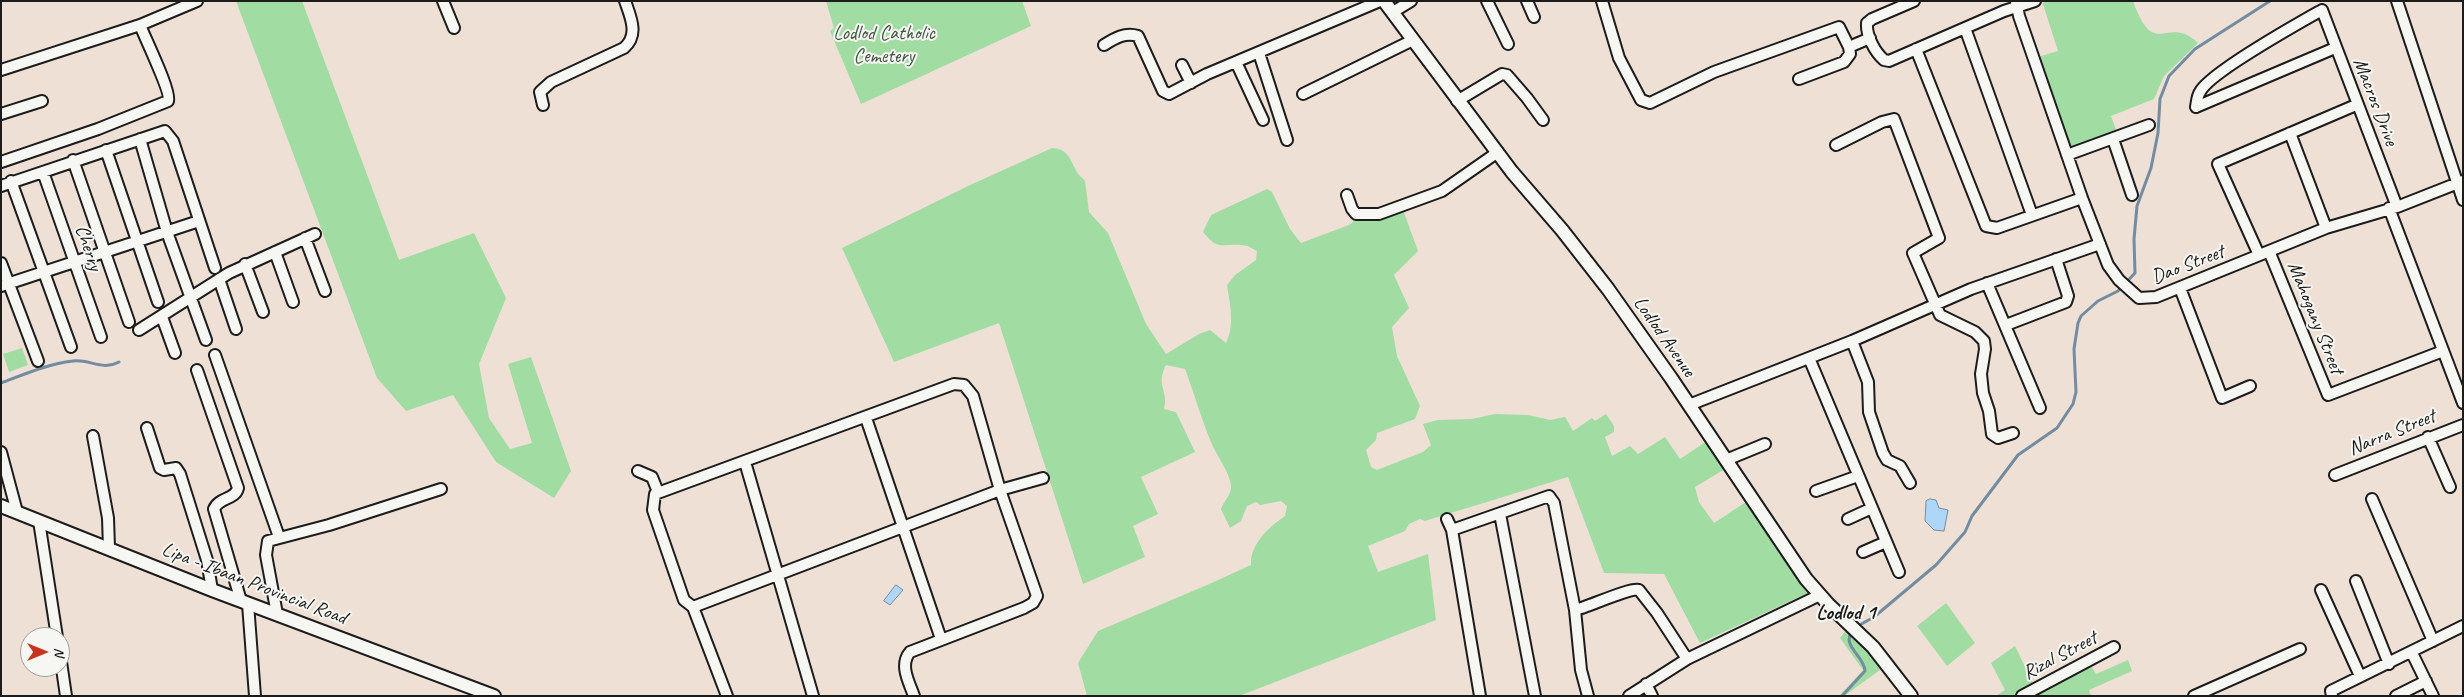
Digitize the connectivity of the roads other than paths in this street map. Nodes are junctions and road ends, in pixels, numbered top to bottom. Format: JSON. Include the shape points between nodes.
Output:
{"nodes":[{"id":1,"x":197,"y":1,"type":"edge"},
{"id":2,"x":443,"y":1,"type":"edge"},
{"id":3,"x":625,"y":1,"type":"edge"},
{"id":4,"x":1382,"y":1,"type":"edge"},
{"id":5,"x":1410,"y":1,"type":"edge"},
{"id":6,"x":1486,"y":1,"type":"edge"},
{"id":7,"x":1527,"y":1,"type":"edge"},
{"id":8,"x":1602,"y":1,"type":"edge"},
{"id":9,"x":1914,"y":1,"type":"edge"},
{"id":10,"x":2035,"y":1,"type":"edge"},
{"id":11,"x":2397,"y":1,"type":"edge"},
{"id":12,"x":2017,"y":5,"type":"edge"},
{"id":13,"x":1393,"y":12,"type":"junction"},
{"id":14,"x":1534,"y":17,"type":"dead end"},
{"id":15,"x":140,"y":25,"type":"junction"},
{"id":16,"x":454,"y":28,"type":"dead end"},
{"id":17,"x":1966,"y":28,"type":"junction"},
{"id":18,"x":1870,"y":38,"type":"junction"},
{"id":19,"x":1413,"y":40,"type":"junction"},
{"id":20,"x":1508,"y":44,"type":"dead end"},
{"id":21,"x":1104,"y":45,"type":"dead end"},
{"id":22,"x":1849,"y":47,"type":"junction"},
{"id":23,"x":2335,"y":48,"type":"junction"},
{"id":24,"x":1916,"y":49,"type":"junction"},
{"id":25,"x":1259,"y":53,"type":"junction"},
{"id":26,"x":1236,"y":62,"type":"junction"},
{"id":27,"x":1182,"y":65,"type":"dead end"},
{"id":28,"x":1,"y":70,"type":"edge"},
{"id":29,"x":1799,"y":79,"type":"dead end"},
{"id":30,"x":1191,"y":83,"type":"junction"},
{"id":31,"x":1303,"y":94,"type":"dead end"},
{"id":32,"x":42,"y":101,"type":"dead end"},
{"id":33,"x":1458,"y":101,"type":"junction"},
{"id":34,"x":543,"y":105,"type":"dead end"},
{"id":35,"x":2356,"y":105,"type":"junction"},
{"id":36,"x":1,"y":114,"type":"edge"},
{"id":37,"x":1262,"y":120,"type":"dead end"},
{"id":38,"x":1543,"y":120,"type":"dead end"},
{"id":39,"x":2149,"y":125,"type":"dead end"},
{"id":40,"x":2290,"y":133,"type":"junction"},
{"id":41,"x":140,"y":139,"type":"junction"},
{"id":42,"x":2113,"y":139,"type":"junction"},
{"id":43,"x":1287,"y":140,"type":"dead end"},
{"id":44,"x":1836,"y":145,"type":"dead end"},
{"id":45,"x":106,"y":150,"type":"junction"},
{"id":46,"x":1498,"y":152,"type":"junction"},
{"id":47,"x":2067,"y":155,"type":"junction"},
{"id":48,"x":73,"y":160,"type":"junction"},
{"id":49,"x":1,"y":162,"type":"edge"},
{"id":50,"x":43,"y":172,"type":"junction"},
{"id":51,"x":11,"y":181,"type":"junction"},
{"id":52,"x":2460,"y":183,"type":"edge"},
{"id":53,"x":1,"y":186,"type":"edge"},
{"id":54,"x":1347,"y":195,"type":"dead end"},
{"id":55,"x":2132,"y":195,"type":"dead end"},
{"id":56,"x":2082,"y":198,"type":"junction"},
{"id":57,"x":2463,"y":200,"type":"edge"},
{"id":58,"x":2393,"y":207,"type":"junction"},
{"id":59,"x":2032,"y":216,"type":"junction"},
{"id":60,"x":199,"y":221,"type":"junction"},
{"id":61,"x":2326,"y":228,"type":"junction"},
{"id":62,"x":167,"y":232,"type":"junction"},
{"id":63,"x":136,"y":242,"type":"junction"},
{"id":64,"x":2100,"y":244,"type":"junction"},
{"id":65,"x":105,"y":251,"type":"junction"},
{"id":66,"x":275,"y":252,"type":"junction"},
{"id":67,"x":2264,"y":253,"type":"junction"},
{"id":68,"x":2056,"y":259,"type":"junction"},
{"id":69,"x":74,"y":261,"type":"junction"},
{"id":70,"x":1,"y":263,"type":"edge"},
{"id":71,"x":245,"y":264,"type":"junction"},
{"id":72,"x":215,"y":268,"type":"dead end"},
{"id":73,"x":44,"y":271,"type":"junction"},
{"id":74,"x":219,"y":279,"type":"junction"},
{"id":75,"x":4,"y":280,"type":"edge"},
{"id":76,"x":1987,"y":283,"type":"junction"},
{"id":77,"x":2180,"y":288,"type":"junction"},
{"id":78,"x":325,"y":291,"type":"dead end"},
{"id":79,"x":192,"y":297,"type":"junction"},
{"id":80,"x":158,"y":302,"type":"dead end"},
{"id":81,"x":293,"y":302,"type":"dead end"},
{"id":82,"x":1935,"y":306,"type":"junction"},
{"id":83,"x":263,"y":312,"type":"dead end"},
{"id":84,"x":162,"y":317,"type":"junction"},
{"id":85,"x":129,"y":322,"type":"dead end"},
{"id":86,"x":2006,"y":324,"type":"junction"},
{"id":87,"x":236,"y":329,"type":"dead end"},
{"id":88,"x":139,"y":330,"type":"dead end"},
{"id":89,"x":101,"y":337,"type":"dead end"},
{"id":90,"x":206,"y":340,"type":"dead end"},
{"id":91,"x":1852,"y":341,"type":"junction"},
{"id":92,"x":71,"y":347,"type":"dead end"},
{"id":93,"x":2443,"y":351,"type":"junction"},
{"id":94,"x":175,"y":353,"type":"dead end"},
{"id":95,"x":214,"y":355,"type":"dead end"},
{"id":96,"x":1809,"y":358,"type":"junction"},
{"id":97,"x":38,"y":361,"type":"dead end"},
{"id":98,"x":197,"y":370,"type":"dead end"},
{"id":99,"x":2250,"y":386,"type":"dead end"},
{"id":100,"x":2463,"y":403,"type":"edge"},
{"id":101,"x":1689,"y":405,"type":"junction"},
{"id":102,"x":2040,"y":408,"type":"dead end"},
{"id":103,"x":866,"y":418,"type":"junction"},
{"id":104,"x":2463,"y":425,"type":"edge"},
{"id":105,"x":148,"y":428,"type":"dead end"},
{"id":106,"x":2013,"y":433,"type":"dead end"},
{"id":107,"x":93,"y":436,"type":"dead end"},
{"id":108,"x":2428,"y":437,"type":"junction"},
{"id":109,"x":1765,"y":444,"type":"dead end"},
{"id":110,"x":1,"y":452,"type":"edge"},
{"id":111,"x":1726,"y":460,"type":"junction"},
{"id":112,"x":745,"y":462,"type":"junction"},
{"id":113,"x":638,"y":471,"type":"dead end"},
{"id":114,"x":2335,"y":475,"type":"dead end"},
{"id":115,"x":1858,"y":476,"type":"junction"},
{"id":116,"x":1043,"y":478,"type":"dead end"},
{"id":117,"x":1910,"y":483,"type":"dead end"},
{"id":118,"x":2450,"y":487,"type":"dead end"},
{"id":119,"x":441,"y":489,"type":"dead end"},
{"id":120,"x":1000,"y":490,"type":"junction"},
{"id":121,"x":1816,"y":491,"type":"dead end"},
{"id":122,"x":658,"y":492,"type":"junction"},
{"id":123,"x":2372,"y":499,"type":"dead end"},
{"id":124,"x":1,"y":506,"type":"edge"},
{"id":125,"x":1872,"y":508,"type":"junction"},
{"id":126,"x":17,"y":512,"type":"junction"},
{"id":127,"x":1500,"y":514,"type":"junction"},
{"id":128,"x":1447,"y":519,"type":"dead end"},
{"id":129,"x":1848,"y":519,"type":"dead end"},
{"id":130,"x":39,"y":521,"type":"junction"},
{"id":131,"x":904,"y":528,"type":"junction"},
{"id":132,"x":1452,"y":530,"type":"junction"},
{"id":133,"x":279,"y":537,"type":"junction"},
{"id":134,"x":1886,"y":542,"type":"junction"},
{"id":135,"x":109,"y":548,"type":"junction"},
{"id":136,"x":1863,"y":552,"type":"dead end"},
{"id":137,"x":1899,"y":572,"type":"dead end"},
{"id":138,"x":779,"y":576,"type":"junction"},
{"id":139,"x":2356,"y":581,"type":"dead end"},
{"id":140,"x":212,"y":590,"type":"junction"},
{"id":141,"x":2322,"y":590,"type":"dead end"},
{"id":142,"x":1820,"y":595,"type":"junction"},
{"id":143,"x":245,"y":602,"type":"junction"},
{"id":144,"x":693,"y":607,"type":"junction"},
{"id":145,"x":1575,"y":610,"type":"junction"},
{"id":146,"x":277,"y":614,"type":"junction"},
{"id":147,"x":2463,"y":626,"type":"edge"},
{"id":148,"x":55,"y":627,"type":"edge"},
{"id":149,"x":941,"y":639,"type":"junction"},
{"id":150,"x":2433,"y":641,"type":"junction"},
{"id":151,"x":2114,"y":647,"type":"dead end"},
{"id":152,"x":2300,"y":649,"type":"dead end"},
{"id":153,"x":2412,"y":653,"type":"junction"},
{"id":154,"x":1686,"y":659,"type":"junction"},
{"id":155,"x":2389,"y":664,"type":"junction"},
{"id":156,"x":2360,"y":676,"type":"junction"},
{"id":157,"x":63,"y":677,"type":"edge"},
{"id":158,"x":2426,"y":681,"type":"junction"},
{"id":159,"x":1646,"y":684,"type":"junction"},
{"id":160,"x":66,"y":696,"type":"edge"},
{"id":161,"x":255,"y":696,"type":"edge"},
{"id":162,"x":494,"y":696,"type":"edge"},
{"id":163,"x":727,"y":696,"type":"edge"},
{"id":164,"x":813,"y":696,"type":"edge"},
{"id":165,"x":914,"y":696,"type":"edge"},
{"id":166,"x":1480,"y":696,"type":"edge"},
{"id":167,"x":1535,"y":696,"type":"edge"},
{"id":168,"x":1588,"y":696,"type":"edge"},
{"id":169,"x":1630,"y":696,"type":"edge"},
{"id":170,"x":1652,"y":696,"type":"edge"},
{"id":171,"x":1911,"y":696,"type":"edge"},
{"id":172,"x":2022,"y":696,"type":"edge"},
{"id":173,"x":2194,"y":696,"type":"edge"},
{"id":174,"x":2332,"y":696,"type":"edge"},
{"id":175,"x":2396,"y":696,"type":"edge"},
{"id":176,"x":2433,"y":696,"type":"edge"}],
"edges":[{"from":1,"to":15,"type":"street"},
{"from":2,"to":16,"type":"street"},
{"from":3,"to":34,"type":"street","via":[[634,33],[632,41],[624,48],[551,82],[540,92]]},
{"from":4,"to":13,"type":"main road","name":"Lodlod Avenue"},
{"from":4,"to":25,"type":"street"},
{"from":5,"to":13,"type":"street"},
{"from":6,"to":20,"type":"street"},
{"from":7,"to":14,"type":"street"},
{"from":8,"to":22,"type":"street","via":[[1619,58],[1641,100],[1650,103],[1714,72],[1839,27]]},
{"from":9,"to":18,"type":"street","via":[[1869,21]]},
{"from":10,"to":12,"type":"street"},
{"from":11,"to":52,"type":"street"},
{"from":12,"to":17,"type":"street"},
{"from":12,"to":47,"type":"street","name":"Dao Street"},
{"from":13,"to":19,"type":"main road","name":"Lodlod Avenue"},
{"from":15,"to":28,"type":"street"},
{"from":15,"to":49,"type":"street","via":[[168,89],[168,101]]},
{"from":17,"to":24,"type":"street"},
{"from":17,"to":59,"type":"street"},
{"from":18,"to":22,"type":"street"},
{"from":18,"to":24,"type":"street","via":[[1878,55],[1885,61]]},
{"from":19,"to":31,"type":"street"},
{"from":19,"to":33,"type":"main road","name":"Lodlod Avenue"},
{"from":21,"to":30,"type":"street","via":[[1117,37],[1138,36],[1163,91],[1170,94]]},
{"from":22,"to":29,"type":"street","via":[[1850,54],[1844,62]]},
{"from":23,"to":23,"type":"street","name":"Macros Drive","via":[[2196,107],[2200,91],[2210,82],[2265,42],[2322,10]]},
{"from":23,"to":35,"type":"street","name":"Macros Drive"},
{"from":24,"to":59,"type":"street","via":[[1986,226],[1997,228]]},
{"from":25,"to":26,"type":"street"},
{"from":25,"to":43,"type":"street"},
{"from":26,"to":30,"type":"street"},
{"from":26,"to":37,"type":"street"},
{"from":27,"to":30,"type":"street"},
{"from":32,"to":36,"type":"street"},
{"from":33,"to":38,"type":"street","via":[[1502,74],[1507,75]]},
{"from":33,"to":46,"type":"main road","name":"Lodlod Avenue"},
{"from":35,"to":40,"type":"street"},
{"from":35,"to":58,"type":"street","name":"Macros Drive"},
{"from":39,"to":42,"type":"street"},
{"from":40,"to":61,"type":"street"},
{"from":40,"to":67,"type":"street","via":[[2218,164]]},
{"from":41,"to":45,"type":"street"},
{"from":41,"to":60,"type":"street","via":[[165,131],[168,133]]},
{"from":41,"to":62,"type":"street"},
{"from":42,"to":47,"type":"street"},
{"from":42,"to":55,"type":"street"},
{"from":44,"to":82,"type":"street","via":[[1894,119],[1939,238],[1913,253]]},
{"from":45,"to":48,"type":"street"},
{"from":45,"to":63,"type":"street"},
{"from":46,"to":54,"type":"street","via":[[1452,186],[1379,214],[1356,214]]},
{"from":46,"to":101,"type":"main road","name":"Lodlod Avenue","via":[[1604,284]]},
{"from":47,"to":56,"type":"street","name":"Dao Street"},
{"from":48,"to":50,"type":"street"},
{"from":48,"to":65,"type":"street"},
{"from":50,"to":51,"type":"street"},
{"from":50,"to":69,"type":"street","name":"Cherry"},
{"from":51,"to":53,"type":"street"},
{"from":51,"to":73,"type":"street"},
{"from":52,"to":57,"type":"street"},
{"from":52,"to":58,"type":"street","name":"Dao Street"},
{"from":56,"to":59,"type":"street"},
{"from":56,"to":64,"type":"street","name":"Dao Street"},
{"from":58,"to":61,"type":"street","name":"Dao Street"},
{"from":58,"to":93,"type":"street","name":"Macros Drive"},
{"from":60,"to":62,"type":"street"},
{"from":60,"to":72,"type":"street"},
{"from":61,"to":67,"type":"street","name":"Dao Street"},
{"from":62,"to":63,"type":"street"},
{"from":62,"to":79,"type":"street"},
{"from":63,"to":65,"type":"street"},
{"from":63,"to":80,"type":"street"},
{"from":64,"to":68,"type":"street"},
{"from":64,"to":77,"type":"street","name":"Dao Street","via":[[2110,269],[2139,298],[2146,299]]},
{"from":65,"to":69,"type":"street"},
{"from":65,"to":85,"type":"street"},
{"from":66,"to":71,"type":"street"},
{"from":66,"to":78,"type":"street","via":[[310,236]]},
{"from":66,"to":81,"type":"street"},
{"from":67,"to":77,"type":"street","name":"Dao Street"},
{"from":67,"to":93,"type":"street","name":"Mahogany Street","via":[[2328,395]]},
{"from":68,"to":76,"type":"street"},
{"from":68,"to":86,"type":"street","via":[[2068,296],[2066,302]]},
{"from":69,"to":73,"type":"street"},
{"from":69,"to":89,"type":"street","name":"Cherry"},
{"from":70,"to":75,"type":"street"},
{"from":71,"to":74,"type":"street"},
{"from":71,"to":83,"type":"street"},
{"from":73,"to":75,"type":"street"},
{"from":73,"to":92,"type":"street"},
{"from":74,"to":79,"type":"street"},
{"from":74,"to":87,"type":"street"},
{"from":75,"to":97,"type":"street"},
{"from":76,"to":82,"type":"street"},
{"from":76,"to":86,"type":"street"},
{"from":77,"to":99,"type":"street","via":[[2222,398]]},
{"from":79,"to":84,"type":"street"},
{"from":79,"to":90,"type":"street"},
{"from":82,"to":91,"type":"street"},
{"from":82,"to":106,"type":"street","via":[[1944,319],[1982,338],[1985,349],[1981,374],[1990,431],[1996,438]]},
{"from":84,"to":88,"type":"street"},
{"from":84,"to":94,"type":"street"},
{"from":86,"to":102,"type":"street"},
{"from":91,"to":96,"type":"street"},
{"from":91,"to":117,"type":"street","via":[[1866,377],[1869,412],[1883,453],[1887,460],[1900,466]]},
{"from":93,"to":100,"type":"street","name":"Macros Drive"},
{"from":95,"to":133,"type":"street"},
{"from":96,"to":101,"type":"street"},
{"from":96,"to":115,"type":"street"},
{"from":98,"to":143,"type":"street","via":[[238,488],[234,495],[218,502],[214,509]]},
{"from":101,"to":111,"type":"main road","name":"Lodlod Avenue"},
{"from":103,"to":112,"type":"street"},
{"from":103,"to":120,"type":"street","via":[[954,384],[964,384],[973,396]]},
{"from":103,"to":131,"type":"street"},
{"from":104,"to":108,"type":"street","name":"Narra Street"},
{"from":105,"to":140,"type":"street","via":[[160,468],[176,468],[180,474],[207,560]]},
{"from":107,"to":135,"type":"street","via":[[108,518]]},
{"from":108,"to":114,"type":"street","name":"Narra Street"},
{"from":108,"to":118,"type":"street"},
{"from":109,"to":111,"type":"street"},
{"from":110,"to":126,"type":"street"},
{"from":111,"to":142,"type":"main road","name":"Lodlod Avenue"},
{"from":112,"to":122,"type":"street"},
{"from":112,"to":138,"type":"street"},
{"from":113,"to":122,"type":"street","via":[[652,477]]},
{"from":115,"to":121,"type":"street"},
{"from":115,"to":125,"type":"street"},
{"from":116,"to":120,"type":"street"},
{"from":119,"to":133,"type":"street","via":[[329,525]]},
{"from":120,"to":131,"type":"street"},
{"from":120,"to":149,"type":"street","via":[[1037,596],[1029,605]]},
{"from":122,"to":144,"type":"street","via":[[652,510],[684,600]]},
{"from":123,"to":150,"type":"street"},
{"from":124,"to":126,"type":"main road","name":"Lipa - Ibaan Provincial Road"},
{"from":125,"to":129,"type":"street"},
{"from":125,"to":134,"type":"street"},
{"from":126,"to":130,"type":"main road","name":"Lipa - Ibaan Provincial Road"},
{"from":127,"to":132,"type":"street"},
{"from":127,"to":145,"type":"street","via":[[1549,496],[1554,503]]},
{"from":127,"to":167,"type":"street"},
{"from":128,"to":132,"type":"street"},
{"from":130,"to":135,"type":"main road","name":"Lipa - Ibaan Provincial Road"},
{"from":130,"to":148,"type":"street"},
{"from":131,"to":138,"type":"street"},
{"from":131,"to":149,"type":"street"},
{"from":132,"to":166,"type":"street"},
{"from":133,"to":146,"type":"street","via":[[271,538],[266,545]]},
{"from":134,"to":136,"type":"street"},
{"from":134,"to":137,"type":"street"},
{"from":135,"to":140,"type":"main road","name":"Lipa - Ibaan Provincial Road"},
{"from":138,"to":144,"type":"street"},
{"from":138,"to":164,"type":"street"},
{"from":139,"to":155,"type":"street"},
{"from":140,"to":143,"type":"main road","name":"Lipa - Ibaan Provincial Road"},
{"from":141,"to":156,"type":"street"},
{"from":142,"to":154,"type":"street"},
{"from":142,"to":171,"type":"main road","name":"Lodlod Avenue","via":[[1874,647]]},
{"from":143,"to":146,"type":"main road","name":"Lipa - Ibaan Provincial Road"},
{"from":143,"to":161,"type":"street"},
{"from":144,"to":163,"type":"street"},
{"from":145,"to":154,"type":"street","via":[[1591,607],[1631,589],[1639,590]]},
{"from":145,"to":168,"type":"street","via":[[1581,670]]},
{"from":146,"to":162,"type":"main road","name":"Lipa - Ibaan Provincial Road"},
{"from":147,"to":150,"type":"street"},
{"from":149,"to":165,"type":"street","via":[[910,652],[905,659]]},
{"from":150,"to":153,"type":"street"},
{"from":151,"to":172,"type":"street","name":"Rizal Street"},
{"from":152,"to":173,"type":"street"},
{"from":153,"to":155,"type":"street"},
{"from":153,"to":158,"type":"street"},
{"from":154,"to":159,"type":"street"},
{"from":155,"to":156,"type":"street"},
{"from":156,"to":174,"type":"street","via":[[2330,691]]},
{"from":157,"to":160,"type":"street"},
{"from":158,"to":175,"type":"street"},
{"from":158,"to":176,"type":"street"},
{"from":159,"to":169,"type":"street"},
{"from":159,"to":170,"type":"street"}]}
